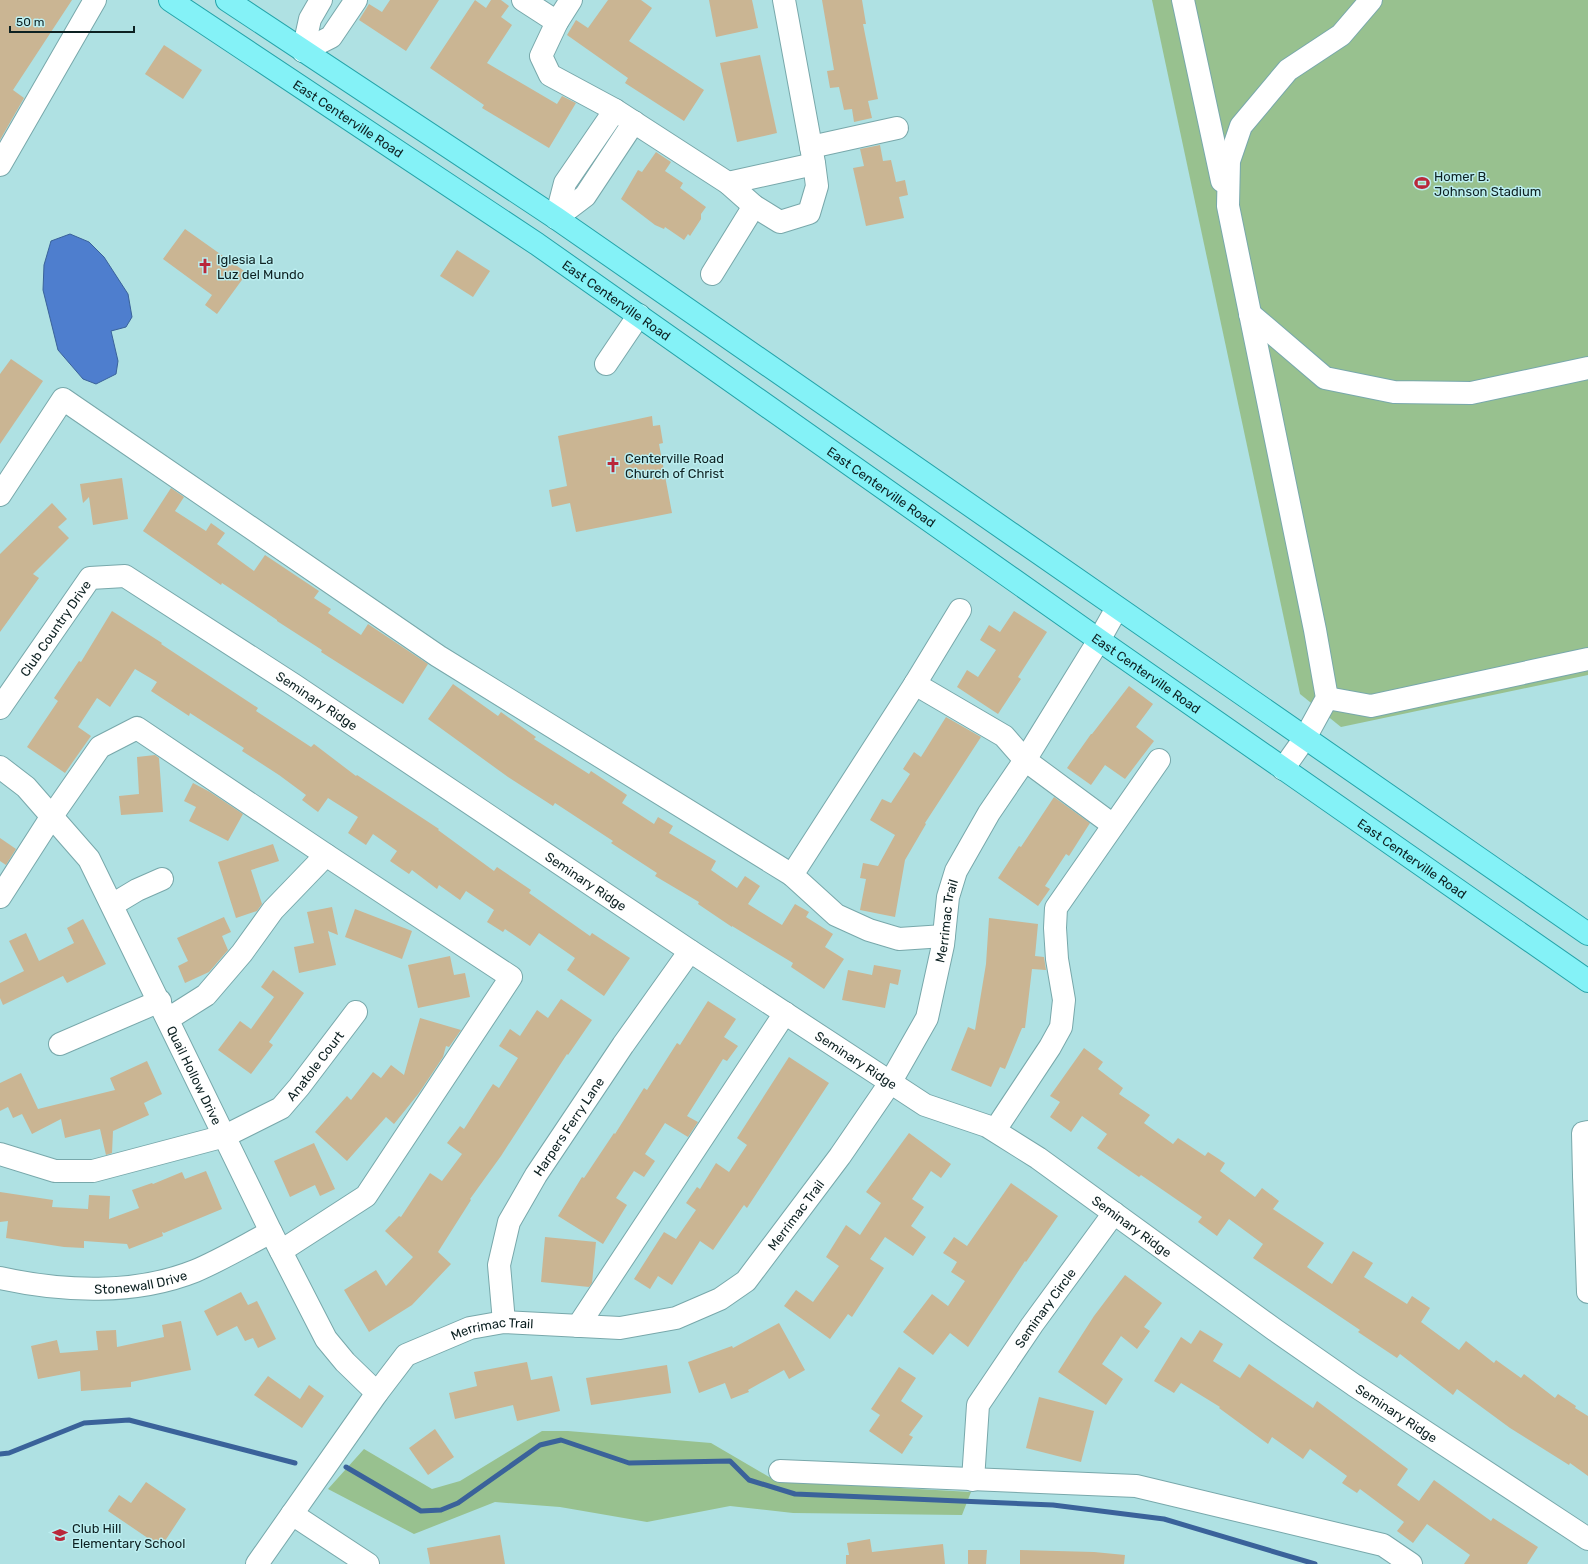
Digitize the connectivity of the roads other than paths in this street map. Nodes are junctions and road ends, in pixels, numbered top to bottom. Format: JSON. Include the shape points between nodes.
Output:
{"nodes":[{"id":1,"x":95,"y":0,"type":"edge"},
{"id":2,"x":170,"y":0,"type":"edge"},
{"id":3,"x":227,"y":0,"type":"edge"},
{"id":4,"x":321,"y":0,"type":"edge"},
{"id":5,"x":356,"y":0,"type":"edge"},
{"id":6,"x":523,"y":0,"type":"edge"},
{"id":7,"x":570,"y":0,"type":"edge"},
{"id":8,"x":784,"y":0,"type":"edge"},
{"id":9,"x":1183,"y":0,"type":"edge"},
{"id":10,"x":1371,"y":0,"type":"edge"},
{"id":11,"x":557,"y":22,"type":"junction"},
{"id":12,"x":302,"y":51,"type":"junction"},
{"id":13,"x":288,"y":78,"type":"junction"},
{"id":14,"x":615,"y":110,"type":"junction"},
{"id":15,"x":634,"y":122,"type":"junction"},
{"id":16,"x":896,"y":128,"type":"dead end"},
{"id":17,"x":813,"y":155,"type":"junction"},
{"id":18,"x":0,"y":165,"type":"edge"},
{"id":19,"x":728,"y":183,"type":"junction"},
{"id":20,"x":754,"y":206,"type":"junction"},
{"id":21,"x":1228,"y":206,"type":"junction"},
{"id":22,"x":556,"y":218,"type":"junction"},
{"id":23,"x":537,"y":244,"type":"junction"},
{"id":24,"x":712,"y":274,"type":"dead end"},
{"id":25,"x":1250,"y":314,"type":"junction"},
{"id":26,"x":639,"y":315,"type":"junction"},
{"id":27,"x":606,"y":364,"type":"dead end"},
{"id":28,"x":1588,"y":368,"type":"edge"},
{"id":29,"x":831,"y":409,"type":"junction"},
{"id":30,"x":813,"y":438,"type":"junction"},
{"id":31,"x":0,"y":495,"type":"edge"},
{"id":32,"x":125,"y":576,"type":"joint"},
{"id":33,"x":1117,"y":608,"type":"junction"},
{"id":34,"x":960,"y":610,"type":"dead end"},
{"id":35,"x":1099,"y":640,"type":"junction"},
{"id":36,"x":1588,"y":660,"type":"edge"},
{"id":37,"x":915,"y":684,"type":"junction"},
{"id":38,"x":1327,"y":698,"type":"junction"},
{"id":39,"x":0,"y":708,"type":"edge"},
{"id":40,"x":1305,"y":738,"type":"junction"},
{"id":41,"x":1025,"y":760,"type":"junction"},
{"id":42,"x":1159,"y":760,"type":"dead end"},
{"id":43,"x":0,"y":767,"type":"edge"},
{"id":44,"x":1283,"y":769,"type":"junction"},
{"id":45,"x":52,"y":816,"type":"junction"},
{"id":46,"x":1113,"y":825,"type":"junction"},
{"id":47,"x":326,"y":855,"type":"junction"},
{"id":48,"x":792,"y":875,"type":"junction"},
{"id":49,"x":162,"y":879,"type":"dead end"},
{"id":50,"x":0,"y":897,"type":"edge"},
{"id":51,"x":112,"y":905,"type":"junction"},
{"id":52,"x":1588,"y":934,"type":"edge"},
{"id":53,"x":944,"y":936,"type":"junction"},
{"id":54,"x":690,"y":951,"type":"junction"},
{"id":55,"x":1588,"y":981,"type":"edge"},
{"id":56,"x":164,"y":1010,"type":"junction"},
{"id":57,"x":356,"y":1012,"type":"dead end"},
{"id":58,"x":785,"y":1013,"type":"junction"},
{"id":59,"x":60,"y":1044,"type":"dead end"},
{"id":60,"x":890,"y":1083,"type":"junction"},
{"id":61,"x":995,"y":1130,"type":"junction"},
{"id":62,"x":1588,"y":1132,"type":"edge"},
{"id":63,"x":225,"y":1136,"type":"junction"},
{"id":64,"x":0,"y":1154,"type":"edge"},
{"id":65,"x":1586,"y":1175,"type":"edge"},
{"id":66,"x":1114,"y":1213,"type":"junction"},
{"id":67,"x":1587,"y":1218,"type":"edge"},
{"id":68,"x":272,"y":1232,"type":"junction"},
{"id":69,"x":282,"y":1251,"type":"junction"},
{"id":70,"x":0,"y":1278,"type":"edge"},
{"id":71,"x":1588,"y":1292,"type":"edge"},
{"id":72,"x":504,"y":1322,"type":"junction"},
{"id":73,"x":578,"y":1326,"type":"junction"},
{"id":74,"x":377,"y":1393,"type":"junction"},
{"id":75,"x":780,"y":1471,"type":"dead end"},
{"id":76,"x":973,"y":1480,"type":"junction"},
{"id":77,"x":292,"y":1514,"type":"junction"},
{"id":78,"x":1588,"y":1539,"type":"edge"},
{"id":79,"x":257,"y":1564,"type":"edge"},
{"id":80,"x":368,"y":1564,"type":"edge"},
{"id":81,"x":1410,"y":1564,"type":"edge"}],
"edges":[{"from":1,"to":18,"type":"street"},
{"from":2,"to":13,"type":"main road","name":"East Centerville Road"},
{"from":3,"to":12,"type":"main road"},
{"from":4,"to":12,"type":"street","via":[[310,19]]},
{"from":5,"to":12,"type":"street","via":[[331,37]]},
{"from":6,"to":11,"type":"street"},
{"from":7,"to":11,"type":"street"},
{"from":8,"to":17,"type":"street"},
{"from":9,"to":21,"type":"street"},
{"from":10,"to":21,"type":"street","via":[[1340,35],[1288,70],[1241,126],[1229,161]]},
{"from":11,"to":14,"type":"street","via":[[541,56],[550,75]]},
{"from":12,"to":13,"type":"main road"},
{"from":12,"to":22,"type":"main road"},
{"from":13,"to":23,"type":"main road","name":"East Centerville Road"},
{"from":14,"to":15,"type":"street"},
{"from":14,"to":22,"type":"street","via":[[565,184]]},
{"from":15,"to":19,"type":"street"},
{"from":15,"to":22,"type":"street","via":[[585,196]]},
{"from":16,"to":17,"type":"street"},
{"from":17,"to":19,"type":"street"},
{"from":17,"to":20,"type":"street","via":[[817,186],[809,213],[780,222]]},
{"from":19,"to":20,"type":"street"},
{"from":20,"to":24,"type":"street"},
{"from":21,"to":25,"type":"street"},
{"from":22,"to":23,"type":"main road"},
{"from":22,"to":29,"type":"main road"},
{"from":23,"to":26,"type":"main road","name":"East Centerville Road"},
{"from":25,"to":28,"type":"street","via":[[1325,378],[1394,392],[1471,393]]},
{"from":25,"to":38,"type":"street"},
{"from":26,"to":27,"type":"street"},
{"from":26,"to":30,"type":"main road","name":"East Centerville Road"},
{"from":29,"to":30,"type":"main road"},
{"from":29,"to":33,"type":"main road"},
{"from":30,"to":35,"type":"main road","name":"East Centerville Road"},
{"from":31,"to":48,"type":"street","via":[[63,399],[438,656]]},
{"from":32,"to":39,"type":"street","name":"Club Country Drive","via":[[90,578]]},
{"from":32,"to":54,"type":"street","name":"Seminary Ridge","via":[[294,685]]},
{"from":33,"to":35,"type":"street","name":"Merrimac Trail"},
{"from":33,"to":40,"type":"main road"},
{"from":34,"to":37,"type":"street"},
{"from":35,"to":41,"type":"street","name":"Merrimac Trail"},
{"from":35,"to":44,"type":"main road","name":"East Centerville Road"},
{"from":36,"to":38,"type":"street","via":[[1371,706]]},
{"from":37,"to":41,"type":"street","via":[[1004,736]]},
{"from":37,"to":48,"type":"street"},
{"from":38,"to":40,"type":"street"},
{"from":40,"to":44,"type":"street"},
{"from":40,"to":52,"type":"main road"},
{"from":41,"to":46,"type":"street"},
{"from":41,"to":53,"type":"street","name":"Merrimac Trail","via":[[989,813],[956,871],[948,897]]},
{"from":42,"to":46,"type":"street"},
{"from":43,"to":45,"type":"street","name":"Quail Hollow Drive","via":[[26,787]]},
{"from":44,"to":55,"type":"main road","name":"East Centerville Road"},
{"from":45,"to":47,"type":"street","via":[[100,747],[137,728]]},
{"from":45,"to":50,"type":"street"},
{"from":45,"to":51,"type":"street","name":"Quail Hollow Drive","via":[[90,859]]},
{"from":46,"to":61,"type":"street","via":[[1056,908],[1057,959],[1064,1000],[1062,1026]]},
{"from":47,"to":56,"type":"street","via":[[273,910],[242,953],[206,995]]},
{"from":47,"to":69,"type":"street","via":[[511,977],[366,1196]]},
{"from":48,"to":53,"type":"street","via":[[836,915],[869,930],[899,939]]},
{"from":49,"to":51,"type":"street"},
{"from":51,"to":56,"type":"street","name":"Quail Hollow Drive"},
{"from":53,"to":60,"type":"street","name":"Merrimac Trail","via":[[927,1018]]},
{"from":54,"to":58,"type":"street","name":"Seminary Ridge"},
{"from":54,"to":72,"type":"street","name":"Harpers Ferry Lane","via":[[592,1091],[536,1175],[509,1222],[500,1265]]},
{"from":56,"to":59,"type":"street"},
{"from":56,"to":63,"type":"street","name":"Quail Hollow Drive"},
{"from":57,"to":63,"type":"street","name":"Anatole Court","via":[[281,1108]]},
{"from":58,"to":60,"type":"street","name":"Seminary Ridge"},
{"from":58,"to":73,"type":"street"},
{"from":60,"to":61,"type":"street","name":"Seminary Ridge","via":[[925,1106]]},
{"from":60,"to":73,"type":"street","name":"Merrimac Trail","via":[[840,1156],[746,1281],[720,1299],[676,1318],[620,1328]]},
{"from":61,"to":66,"type":"street","name":"Seminary Ridge"},
{"from":62,"to":65,"type":"street","via":[[1583,1133]]},
{"from":63,"to":64,"type":"street","name":"Anatole Court","via":[[93,1171],[55,1171]]},
{"from":63,"to":68,"type":"street","name":"Quail Hollow Drive"},
{"from":65,"to":67,"type":"street"},
{"from":66,"to":76,"type":"street","name":"Seminary Circle","via":[[1032,1325],[978,1405]]},
{"from":66,"to":78,"type":"street","name":"Seminary Ridge","via":[[1354,1385]]},
{"from":67,"to":71,"type":"street"},
{"from":68,"to":69,"type":"street","name":"Quail Hollow Drive"},
{"from":68,"to":70,"type":"street","name":"Stonewall Drive","via":[[195,1271],[156,1283],[110,1290],[29,1285]]},
{"from":69,"to":74,"type":"street","name":"Quail Hollow Drive","via":[[326,1339]]},
{"from":72,"to":73,"type":"street","name":"Merrimac Trail"},
{"from":72,"to":74,"type":"street","name":"Merrimac Trail","via":[[470,1328],[406,1355]]},
{"from":74,"to":77,"type":"street","name":"Merrimac Trail"},
{"from":75,"to":76,"type":"street"},
{"from":76,"to":81,"type":"street","via":[[1136,1486],[1383,1545]]},
{"from":77,"to":79,"type":"street","name":"Merrimac Trail"},
{"from":77,"to":80,"type":"street"}]}
